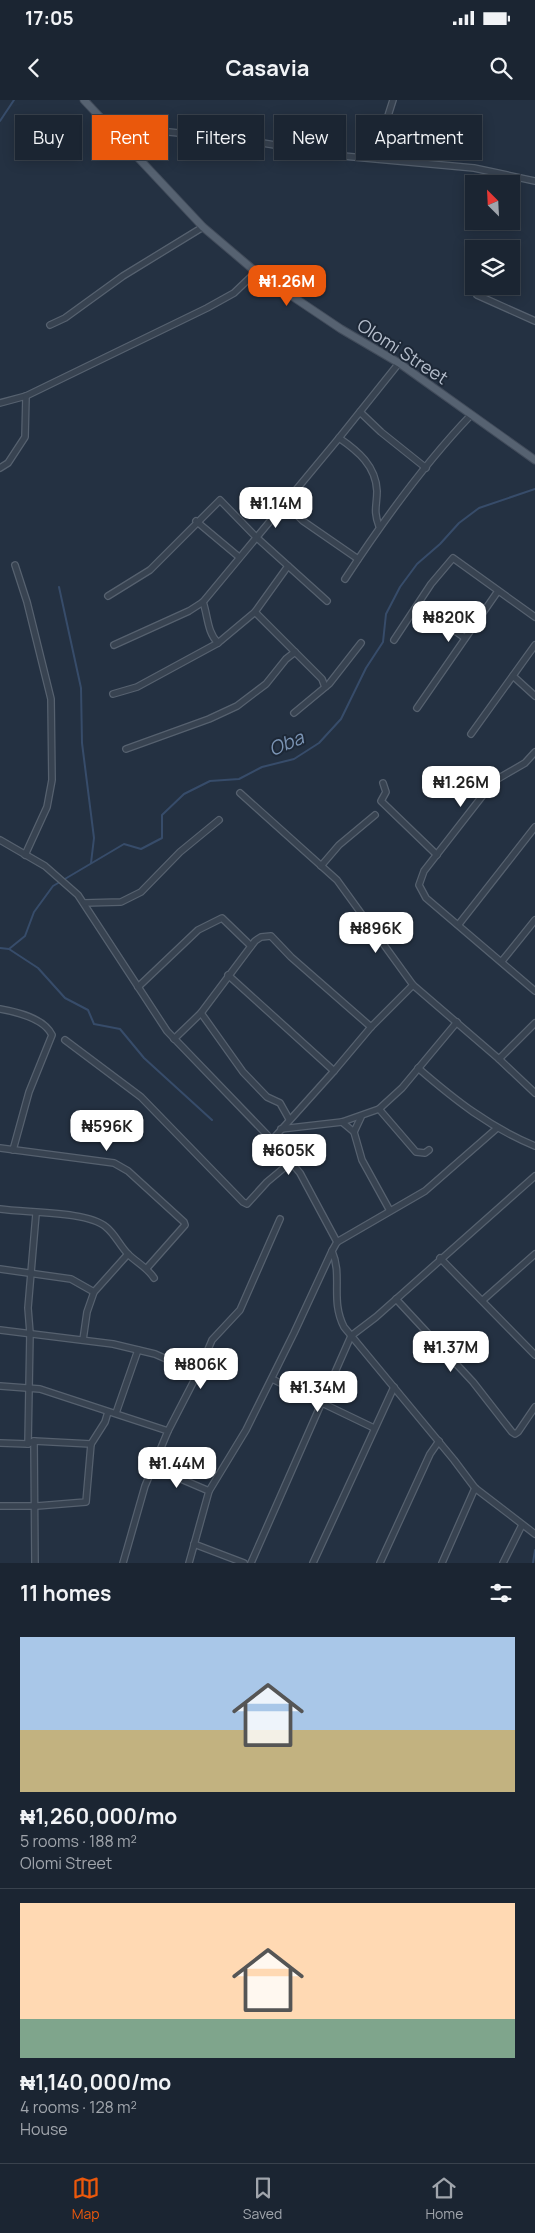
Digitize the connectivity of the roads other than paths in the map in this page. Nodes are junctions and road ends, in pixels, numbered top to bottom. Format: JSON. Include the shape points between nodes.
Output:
{"nodes":[{"id":1,"x":84,"y":100,"type":"edge"},
{"id":2,"x":393,"y":100,"type":"edge"},
{"id":3,"x":98,"y":115,"type":"edge"},
{"id":4,"x":388,"y":115,"type":"edge"},
{"id":5,"x":168,"y":131,"type":"edge"},
{"id":6,"x":356,"y":156,"type":"edge"},
{"id":7,"x":140,"y":160,"type":"edge"},
{"id":8,"x":388,"y":160,"type":"edge"},
{"id":9,"x":535,"y":181,"type":"edge"},
{"id":10,"x":203,"y":227,"type":"junction"},
{"id":11,"x":256,"y":272,"type":"junction"},
{"id":12,"x":477,"y":295,"type":"dead end"},
{"id":13,"x":535,"y":321,"type":"edge"},
{"id":14,"x":50,"y":325,"type":"dead end"},
{"id":15,"x":398,"y":363,"type":"junction"},
{"id":16,"x":26,"y":396,"type":"junction"},
{"id":17,"x":0,"y":403,"type":"edge"},
{"id":18,"x":360,"y":412,"type":"junction"},
{"id":19,"x":471,"y":415,"type":"junction"},
{"id":20,"x":339,"y":438,"type":"junction"},
{"id":21,"x":535,"y":460,"type":"edge"},
{"id":22,"x":0,"y":468,"type":"edge"},
{"id":23,"x":426,"y":468,"type":"junction"},
{"id":24,"x":285,"y":502,"type":"junction"},
{"id":25,"x":196,"y":521,"type":"junction"},
{"id":26,"x":379,"y":526,"type":"junction"},
{"id":27,"x":256,"y":537,"type":"junction"},
{"id":28,"x":239,"y":557,"type":"junction"},
{"id":29,"x":358,"y":559,"type":"junction"},
{"id":30,"x":15,"y":565,"type":"dead end"},
{"id":31,"x":288,"y":566,"type":"junction"},
{"id":32,"x":345,"y":579,"type":"dead end"},
{"id":33,"x":498,"y":591,"type":"junction"},
{"id":34,"x":108,"y":596,"type":"dead end"},
{"id":35,"x":327,"y":601,"type":"dead end"},
{"id":36,"x":203,"y":602,"type":"junction"},
{"id":37,"x":418,"y":605,"type":"junction"},
{"id":38,"x":255,"y":612,"type":"junction"},
{"id":39,"x":535,"y":617,"type":"edge"},
{"id":40,"x":465,"y":638,"type":"junction"},
{"id":41,"x":394,"y":640,"type":"dead end"},
{"id":42,"x":218,"y":643,"type":"junction"},
{"id":43,"x":361,"y":643,"type":"dead end"},
{"id":44,"x":114,"y":645,"type":"dead end"},
{"id":45,"x":535,"y":645,"type":"edge"},
{"id":46,"x":296,"y":652,"type":"junction"},
{"id":47,"x":513,"y":676,"type":"junction"},
{"id":48,"x":325,"y":687,"type":"junction"},
{"id":49,"x":113,"y":694,"type":"dead end"},
{"id":50,"x":535,"y":696,"type":"edge"},
{"id":51,"x":417,"y":708,"type":"dead end"},
{"id":52,"x":294,"y":713,"type":"dead end"},
{"id":53,"x":471,"y":734,"type":"dead end"},
{"id":54,"x":126,"y":750,"type":"dead end"},
{"id":55,"x":535,"y":752,"type":"edge"},
{"id":56,"x":383,"y":783,"type":"dead end"},
{"id":57,"x":240,"y":793,"type":"dead end"},
{"id":58,"x":375,"y":815,"type":"dead end"},
{"id":59,"x":219,"y":820,"type":"dead end"},
{"id":60,"x":535,"y":827,"type":"edge"},
{"id":61,"x":0,"y":840,"type":"edge"},
{"id":62,"x":25,"y":855,"type":"junction"},
{"id":63,"x":437,"y":855,"type":"junction"},
{"id":64,"x":321,"y":866,"type":"junction"},
{"id":65,"x":84,"y":903,"type":"junction"},
{"id":66,"x":535,"y":920,"type":"edge"},
{"id":67,"x":459,"y":924,"type":"junction"},
{"id":68,"x":252,"y":946,"type":"junction"},
{"id":69,"x":502,"y":961,"type":"junction"},
{"id":70,"x":228,"y":975,"type":"junction"},
{"id":71,"x":413,"y":985,"type":"junction"},
{"id":72,"x":138,"y":987,"type":"junction"},
{"id":73,"x":535,"y":991,"type":"edge"},
{"id":74,"x":0,"y":1009,"type":"edge"},
{"id":75,"x":201,"y":1013,"type":"junction"},
{"id":76,"x":457,"y":1022,"type":"junction"},
{"id":77,"x":535,"y":1023,"type":"edge"},
{"id":78,"x":371,"y":1027,"type":"junction"},
{"id":79,"x":174,"y":1039,"type":"junction"},
{"id":80,"x":65,"y":1040,"type":"dead end"},
{"id":81,"x":499,"y":1059,"type":"junction"},
{"id":82,"x":418,"y":1068,"type":"junction"},
{"id":83,"x":334,"y":1072,"type":"junction"},
{"id":84,"x":535,"y":1093,"type":"edge"},
{"id":85,"x":379,"y":1109,"type":"junction"},
{"id":86,"x":361,"y":1117,"type":"junction"},
{"id":87,"x":290,"y":1119,"type":"junction"},
{"id":88,"x":342,"y":1122,"type":"junction"},
{"id":89,"x":281,"y":1129,"type":"junction"},
{"id":90,"x":496,"y":1129,"type":"junction"},
{"id":91,"x":354,"y":1132,"type":"junction"},
{"id":92,"x":272,"y":1140,"type":"junction"},
{"id":93,"x":535,"y":1146,"type":"edge"},
{"id":94,"x":0,"y":1148,"type":"edge"},
{"id":95,"x":13,"y":1150,"type":"junction"},
{"id":96,"x":429,"y":1150,"type":"dead end"},
{"id":97,"x":291,"y":1162,"type":"junction"},
{"id":98,"x":535,"y":1176,"type":"edge"},
{"id":99,"x":0,"y":1209,"type":"edge"},
{"id":100,"x":390,"y":1210,"type":"junction"},
{"id":101,"x":36,"y":1214,"type":"junction"},
{"id":102,"x":280,"y":1219,"type":"dead end"},
{"id":103,"x":337,"y":1242,"type":"junction"},
{"id":104,"x":332,"y":1251,"type":"junction"},
{"id":105,"x":128,"y":1254,"type":"junction"},
{"id":106,"x":535,"y":1254,"type":"edge"},
{"id":107,"x":440,"y":1258,"type":"junction"},
{"id":108,"x":147,"y":1268,"type":"junction"},
{"id":109,"x":0,"y":1269,"type":"edge"},
{"id":110,"x":32,"y":1273,"type":"junction"},
{"id":111,"x":154,"y":1278,"type":"dead end"},
{"id":112,"x":94,"y":1292,"type":"junction"},
{"id":113,"x":396,"y":1299,"type":"junction"},
{"id":114,"x":483,"y":1300,"type":"junction"},
{"id":115,"x":0,"y":1330,"type":"edge"},
{"id":116,"x":30,"y":1333,"type":"junction"},
{"id":117,"x":351,"y":1336,"type":"junction"},
{"id":118,"x":83,"y":1340,"type":"junction"},
{"id":119,"x":138,"y":1350,"type":"junction"},
{"id":120,"x":535,"y":1354,"type":"edge"},
{"id":121,"x":198,"y":1373,"type":"junction"},
{"id":122,"x":272,"y":1378,"type":"junction"},
{"id":123,"x":0,"y":1386,"type":"edge"},
{"id":124,"x":29,"y":1387,"type":"junction"},
{"id":125,"x":394,"y":1388,"type":"junction"},
{"id":126,"x":322,"y":1404,"type":"junction"},
{"id":127,"x":535,"y":1407,"type":"edge"},
{"id":128,"x":108,"y":1412,"type":"junction"},
{"id":129,"x":116,"y":1413,"type":"junction"},
{"id":130,"x":374,"y":1428,"type":"junction"},
{"id":131,"x":168,"y":1431,"type":"junction"},
{"id":132,"x":439,"y":1441,"type":"junction"},
{"id":133,"x":31,"y":1442,"type":"junction"},
{"id":134,"x":0,"y":1443,"type":"edge"},
{"id":135,"x":91,"y":1444,"type":"junction"},
{"id":136,"x":153,"y":1467,"type":"junction"},
{"id":137,"x":475,"y":1488,"type":"junction"},
{"id":138,"x":209,"y":1491,"type":"junction"},
{"id":139,"x":0,"y":1506,"type":"edge"},
{"id":140,"x":37,"y":1506,"type":"junction"},
{"id":141,"x":524,"y":1526,"type":"junction"},
{"id":142,"x":535,"y":1534,"type":"edge"},
{"id":143,"x":194,"y":1544,"type":"junction"},
{"id":144,"x":36,"y":1563,"type":"edge"},
{"id":145,"x":123,"y":1563,"type":"edge"},
{"id":146,"x":190,"y":1563,"type":"edge"},
{"id":147,"x":244,"y":1563,"type":"edge"},
{"id":148,"x":251,"y":1563,"type":"edge"},
{"id":149,"x":313,"y":1563,"type":"edge"},
{"id":150,"x":380,"y":1563,"type":"edge"},
{"id":151,"x":442,"y":1563,"type":"edge"},
{"id":152,"x":503,"y":1563,"type":"edge"}],
"edges":[{"from":1,"to":3,"type":"main road","name":"Olomi Street"},
{"from":2,"to":4,"type":"street"},
{"from":5,"to":6,"type":"street"},
{"from":7,"to":10,"type":"main road","name":"Olomi Street"},
{"from":8,"to":9,"type":"street","via":[[483,169]]},
{"from":10,"to":11,"type":"main road","name":"Olomi Street"},
{"from":10,"to":14,"type":"street","via":[[123,276],[66,318]]},
{"from":11,"to":15,"type":"main road","name":"Olomi Street"},
{"from":11,"to":16,"type":"street","via":[[234,293],[207,308]]},
{"from":12,"to":13,"type":"street"},
{"from":15,"to":18,"type":"street"},
{"from":15,"to":19,"type":"main road","name":"Olomi Street"},
{"from":16,"to":17,"type":"street"},
{"from":16,"to":22,"type":"street","via":[[25,437],[8,463]]},
{"from":18,"to":20,"type":"street"},
{"from":18,"to":23,"type":"street"},
{"from":19,"to":21,"type":"main road","name":"Olomi Street"},
{"from":19,"to":23,"type":"street"},
{"from":20,"to":24,"type":"street"},
{"from":20,"to":26,"type":"street","via":[[361,454],[371,469]]},
{"from":23,"to":26,"type":"street"},
{"from":24,"to":27,"type":"street"},
{"from":24,"to":29,"type":"street","via":[[303,520]]},
{"from":25,"to":27,"type":"street","via":[[220,500]]},
{"from":25,"to":28,"type":"street"},
{"from":25,"to":34,"type":"street","via":[[150,570]]},
{"from":26,"to":29,"type":"street"},
{"from":27,"to":28,"type":"street"},
{"from":27,"to":31,"type":"street"},
{"from":28,"to":36,"type":"street"},
{"from":29,"to":32,"type":"street"},
{"from":30,"to":62,"type":"street","via":[[51,699],[51,787],[47,807]]},
{"from":31,"to":35,"type":"street"},
{"from":31,"to":38,"type":"street"},
{"from":33,"to":37,"type":"street","via":[[453,558]]},
{"from":33,"to":39,"type":"street"},
{"from":33,"to":40,"type":"street"},
{"from":36,"to":42,"type":"street","via":[[210,633]]},
{"from":36,"to":44,"type":"street"},
{"from":37,"to":40,"type":"street"},
{"from":37,"to":41,"type":"street"},
{"from":38,"to":42,"type":"street"},
{"from":38,"to":46,"type":"street"},
{"from":40,"to":51,"type":"street"},
{"from":42,"to":49,"type":"street","via":[[137,687]]},
{"from":43,"to":48,"type":"street"},
{"from":45,"to":47,"type":"street"},
{"from":46,"to":48,"type":"street","via":[[322,679]]},
{"from":46,"to":54,"type":"street","via":[[286,659],[266,684],[237,706]]},
{"from":47,"to":50,"type":"street"},
{"from":47,"to":53,"type":"street"},
{"from":48,"to":52,"type":"street"},
{"from":55,"to":63,"type":"street","via":[[524,763],[494,781]]},
{"from":56,"to":63,"type":"street","via":[[386,792],[381,801]]},
{"from":57,"to":64,"type":"street"},
{"from":58,"to":64,"type":"street","via":[[339,845]]},
{"from":59,"to":65,"type":"street","via":[[180,852],[141,892],[121,902]]},
{"from":60,"to":67,"type":"street"},
{"from":61,"to":62,"type":"street"},
{"from":62,"to":65,"type":"street","via":[[56,874]]},
{"from":63,"to":67,"type":"street","via":[[424,871],[419,885],[426,898]]},
{"from":64,"to":71,"type":"street","via":[[337,880]]},
{"from":65,"to":72,"type":"street"},
{"from":66,"to":69,"type":"street"},
{"from":67,"to":69,"type":"street"},
{"from":68,"to":70,"type":"street"},
{"from":68,"to":72,"type":"street","via":[[222,918],[198,930]]},
{"from":68,"to":78,"type":"street","via":[[261,936],[271,936]]},
{"from":69,"to":73,"type":"street"},
{"from":70,"to":75,"type":"street"},
{"from":70,"to":83,"type":"street"},
{"from":71,"to":76,"type":"street"},
{"from":71,"to":78,"type":"street"},
{"from":72,"to":79,"type":"street"},
{"from":74,"to":95,"type":"street","via":[[18,1012],[35,1020],[50,1029],[52,1035],[29,1092]]},
{"from":75,"to":79,"type":"street"},
{"from":75,"to":87,"type":"street","via":[[243,1072],[267,1097],[280,1103]]},
{"from":76,"to":81,"type":"street"},
{"from":76,"to":82,"type":"street"},
{"from":77,"to":81,"type":"street"},
{"from":78,"to":83,"type":"street"},
{"from":79,"to":92,"type":"street"},
{"from":80,"to":97,"type":"street","via":[[140,1098],[246,1204]]},
{"from":81,"to":84,"type":"street"},
{"from":82,"to":85,"type":"street"},
{"from":82,"to":90,"type":"street"},
{"from":83,"to":87,"type":"street"},
{"from":85,"to":86,"type":"street"},
{"from":85,"to":96,"type":"street","via":[[416,1152]]},
{"from":86,"to":88,"type":"street"},
{"from":86,"to":91,"type":"street"},
{"from":87,"to":89,"type":"street"},
{"from":88,"to":89,"type":"street"},
{"from":88,"to":91,"type":"street"},
{"from":89,"to":92,"type":"street"},
{"from":90,"to":93,"type":"street"},
{"from":90,"to":100,"type":"street","via":[[424,1190]]},
{"from":91,"to":100,"type":"street","via":[[362,1160]]},
{"from":92,"to":97,"type":"street"},
{"from":94,"to":95,"type":"street"},
{"from":95,"to":108,"type":"street","via":[[114,1163],[128,1171],[185,1225]]},
{"from":97,"to":103,"type":"street","via":[[313,1195]]},
{"from":98,"to":107,"type":"street"},
{"from":99,"to":101,"type":"street"},
{"from":100,"to":103,"type":"street"},
{"from":101,"to":105,"type":"street","via":[[64,1215],[99,1222]]},
{"from":101,"to":110,"type":"street"},
{"from":102,"to":121,"type":"street","via":[[240,1310],[212,1340]]},
{"from":103,"to":104,"type":"street"},
{"from":104,"to":117,"type":"street","via":[[338,1264],[337,1310]]},
{"from":104,"to":122,"type":"street"},
{"from":105,"to":108,"type":"street"},
{"from":105,"to":112,"type":"street"},
{"from":106,"to":114,"type":"street"},
{"from":107,"to":113,"type":"street"},
{"from":107,"to":114,"type":"street"},
{"from":108,"to":111,"type":"street"},
{"from":109,"to":110,"type":"street"},
{"from":110,"to":112,"type":"street","via":[[71,1279]]},
{"from":110,"to":116,"type":"street","via":[[28,1308]]},
{"from":112,"to":118,"type":"street"},
{"from":113,"to":117,"type":"street"},
{"from":113,"to":127,"type":"street","via":[[473,1382],[512,1432],[518,1432]]},
{"from":114,"to":120,"type":"street"},
{"from":115,"to":116,"type":"street"},
{"from":116,"to":118,"type":"street"},
{"from":116,"to":124,"type":"street"},
{"from":117,"to":125,"type":"street"},
{"from":117,"to":126,"type":"street"},
{"from":118,"to":119,"type":"street"},
{"from":119,"to":121,"type":"street"},
{"from":119,"to":129,"type":"street"},
{"from":121,"to":131,"type":"street"},
{"from":122,"to":126,"type":"street"},
{"from":122,"to":138,"type":"street","via":[[246,1430]]},
{"from":123,"to":124,"type":"street"},
{"from":124,"to":128,"type":"street"},
{"from":124,"to":133,"type":"street"},
{"from":125,"to":130,"type":"street"},
{"from":125,"to":132,"type":"street"},
{"from":126,"to":130,"type":"street"},
{"from":126,"to":148,"type":"street"},
{"from":128,"to":129,"type":"street"},
{"from":128,"to":135,"type":"street"},
{"from":129,"to":131,"type":"street"},
{"from":130,"to":149,"type":"street"},
{"from":131,"to":136,"type":"street"},
{"from":132,"to":137,"type":"street"},
{"from":132,"to":150,"type":"street"},
{"from":133,"to":134,"type":"street"},
{"from":133,"to":135,"type":"street"},
{"from":133,"to":140,"type":"street"},
{"from":135,"to":140,"type":"street","via":[[86,1502]]},
{"from":136,"to":138,"type":"street"},
{"from":136,"to":145,"type":"street"},
{"from":137,"to":141,"type":"street"},
{"from":137,"to":151,"type":"street"},
{"from":138,"to":143,"type":"street"},
{"from":139,"to":140,"type":"street"},
{"from":140,"to":144,"type":"street"},
{"from":141,"to":142,"type":"street"},
{"from":141,"to":152,"type":"street"},
{"from":143,"to":146,"type":"street"},
{"from":143,"to":147,"type":"street"}]}
